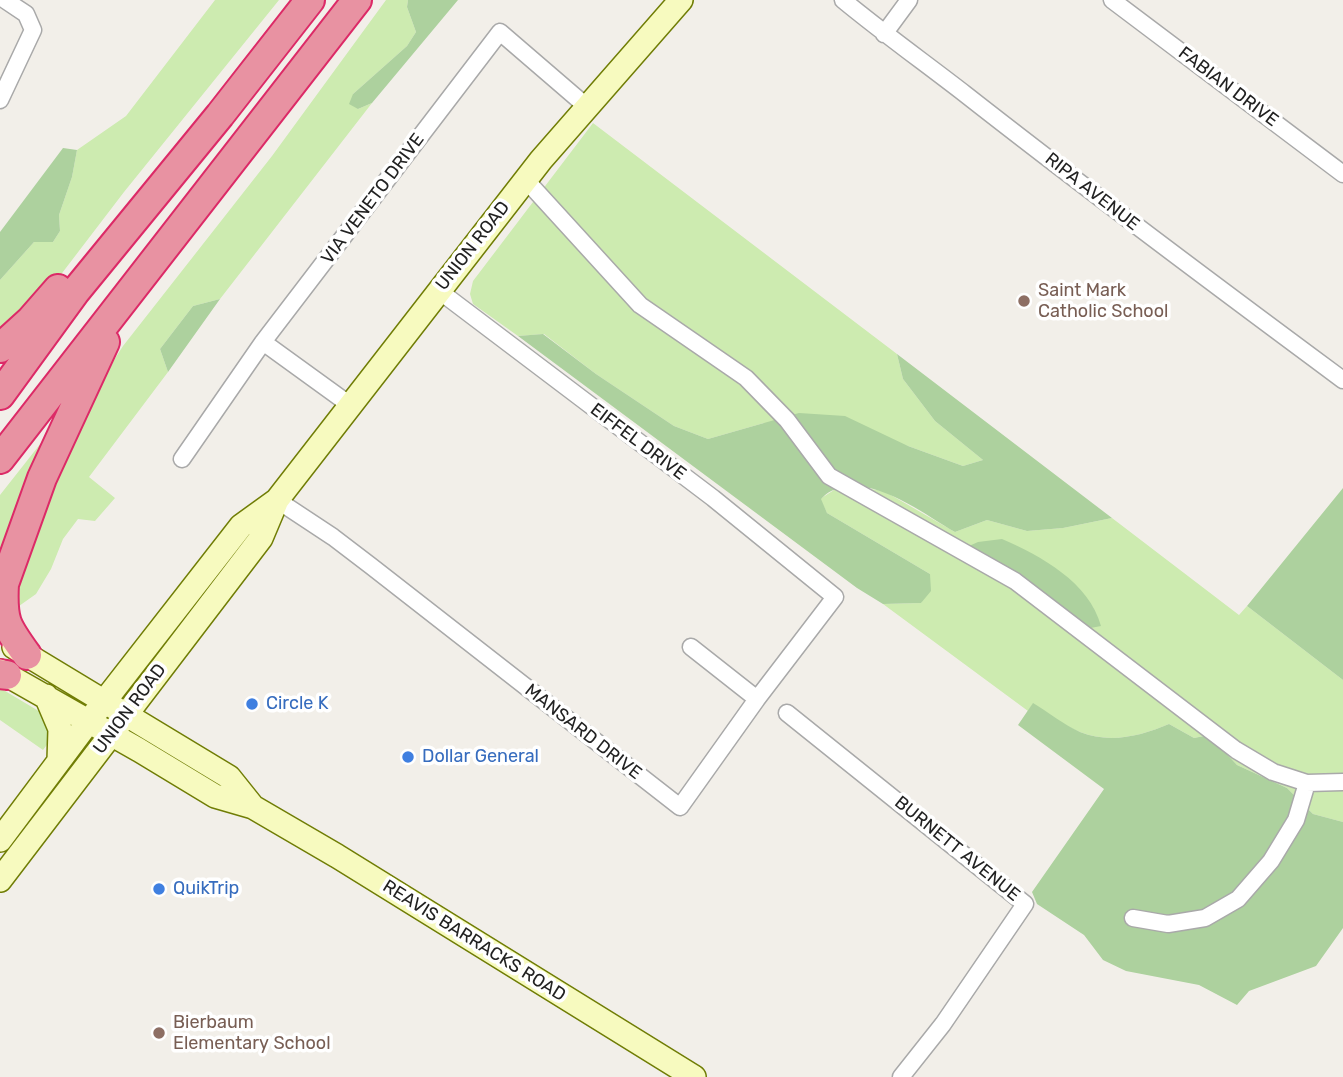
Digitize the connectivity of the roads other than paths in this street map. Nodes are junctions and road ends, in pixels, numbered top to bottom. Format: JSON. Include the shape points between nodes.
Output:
{"nodes":[{"id":1,"x":5,"y":0,"type":"edge"},
{"id":2,"x":310,"y":0,"type":"edge"},
{"id":3,"x":356,"y":0,"type":"edge"},
{"id":4,"x":681,"y":0,"type":"edge"},
{"id":5,"x":844,"y":0,"type":"edge"},
{"id":6,"x":909,"y":0,"type":"edge"},
{"id":7,"x":1112,"y":0,"type":"edge"},
{"id":8,"x":884,"y":34,"type":"junction"},
{"id":9,"x":1,"y":97,"type":"edge"},
{"id":10,"x":586,"y":106,"type":"junction"},
{"id":11,"x":1343,"y":174,"type":"edge"},
{"id":12,"x":525,"y":179,"type":"junction"},
{"id":13,"x":120,"y":235,"type":"junction"},
{"id":14,"x":438,"y":290,"type":"junction"},
{"id":15,"x":130,"y":293,"type":"junction"},
{"id":16,"x":262,"y":342,"type":"junction"},
{"id":17,"x":0,"y":348,"type":"edge"},
{"id":18,"x":1343,"y":380,"type":"edge"},
{"id":19,"x":0,"y":395,"type":"edge"},
{"id":20,"x":350,"y":405,"type":"junction"},
{"id":21,"x":0,"y":459,"type":"edge"},
{"id":22,"x":182,"y":459,"type":"dead end"},
{"id":23,"x":277,"y":500,"type":"junction"},
{"id":24,"x":2,"y":587,"type":"edge"},
{"id":25,"x":835,"y":597,"type":"joint"},
{"id":26,"x":0,"y":637,"type":"edge"},
{"id":27,"x":691,"y":647,"type":"dead end"},
{"id":28,"x":27,"y":655,"type":"junction"},
{"id":29,"x":2,"y":673,"type":"edge"},
{"id":30,"x":46,"y":696,"type":"junction"},
{"id":31,"x":757,"y":699,"type":"junction"},
{"id":32,"x":105,"y":702,"type":"junction"},
{"id":33,"x":788,"y":713,"type":"dead end"},
{"id":34,"x":125,"y":714,"type":"junction"},
{"id":35,"x":89,"y":721,"type":"junction"},
{"id":36,"x":111,"y":734,"type":"junction"},
{"id":37,"x":60,"y":761,"type":"junction"},
{"id":38,"x":1343,"y":782,"type":"edge"},
{"id":39,"x":1307,"y":783,"type":"junction"},
{"id":40,"x":253,"y":807,"type":"junction"},
{"id":41,"x":0,"y":840,"type":"edge"},
{"id":42,"x":0,"y":880,"type":"edge"},
{"id":43,"x":1132,"y":918,"type":"dead end"},
{"id":44,"x":694,"y":1077,"type":"edge"},
{"id":45,"x":901,"y":1077,"type":"edge"}],
"edges":[{"from":1,"to":9,"type":"street","via":[[26,14],[33,30]]},
{"from":2,"to":13,"type":"highway"},
{"from":3,"to":15,"type":"highway"},
{"from":4,"to":10,"type":"main road","name":"UNION ROAD"},
{"from":5,"to":8,"type":"street","name":"RIPA AVENUE"},
{"from":6,"to":8,"type":"street"},
{"from":7,"to":11,"type":"street","name":"FABIAN DRIVE"},
{"from":8,"to":18,"type":"street","name":"RIPA AVENUE"},
{"from":10,"to":12,"type":"main road","name":"UNION ROAD"},
{"from":10,"to":16,"type":"street","name":"VIA VENETO DRIVE","via":[[500,32]]},
{"from":12,"to":14,"type":"main road","name":"UNION ROAD"},
{"from":12,"to":39,"type":"street","via":[[640,305],[746,378],[787,420],[829,476],[1016,581],[1236,750],[1273,772]]},
{"from":13,"to":17,"type":"highway","via":[[89,254]]},
{"from":13,"to":19,"type":"highway"},
{"from":14,"to":20,"type":"main road","name":"UNION ROAD"},
{"from":14,"to":25,"type":"street","name":"EIFFEL DRIVE","via":[[713,498]]},
{"from":15,"to":21,"type":"highway"},
{"from":15,"to":24,"type":"highway","via":[[42,478]]},
{"from":16,"to":20,"type":"street"},
{"from":16,"to":22,"type":"street","name":"VIA VENETO DRIVE"},
{"from":20,"to":23,"type":"main road","name":"UNION ROAD"},
{"from":23,"to":31,"type":"street","name":"MANSARD DRIVE","via":[[342,544],[680,807]]},
{"from":23,"to":32,"type":"main road","name":"UNION ROAD","via":[[241,526]]},
{"from":23,"to":34,"type":"main road","name":"UNION ROAD","via":[[261,538]]},
{"from":24,"to":28,"type":"highway","via":[[3,616]]},
{"from":25,"to":31,"type":"street","name":"MANSARD DRIVE"},
{"from":26,"to":28,"type":"main road","name":"REAVIS BARRACKS ROAD"},
{"from":27,"to":31,"type":"street"},
{"from":28,"to":32,"type":"main road","name":"REAVIS BARRACKS ROAD"},
{"from":29,"to":30,"type":"main road","name":"REAVIS BARRACKS ROAD"},
{"from":30,"to":35,"type":"main road","name":"REAVIS BARRACKS ROAD"},
{"from":30,"to":37,"type":"main road","via":[[61,729]]},
{"from":32,"to":34,"type":"main road","name":"REAVIS BARRACKS ROAD"},
{"from":32,"to":35,"type":"main road","name":"UNION ROAD"},
{"from":33,"to":45,"type":"street","name":"BURNETT AVENUE","via":[[1025,904]]},
{"from":34,"to":36,"type":"main road","name":"UNION ROAD"},
{"from":34,"to":40,"type":"main road","name":"REAVIS BARRACKS ROAD","via":[[229,777]]},
{"from":35,"to":36,"type":"main road","name":"REAVIS BARRACKS ROAD"},
{"from":35,"to":37,"type":"main road","name":"UNION ROAD"},
{"from":36,"to":40,"type":"main road","name":"REAVIS BARRACKS ROAD","via":[[215,796]]},
{"from":36,"to":42,"type":"main road","name":"UNION ROAD"},
{"from":37,"to":41,"type":"main road","name":"UNION ROAD"},
{"from":38,"to":39,"type":"street"},
{"from":39,"to":43,"type":"street","via":[[1296,820],[1271,861],[1238,900],[1205,918],[1168,924]]},
{"from":40,"to":44,"type":"main road","name":"REAVIS BARRACKS ROAD"}]}
